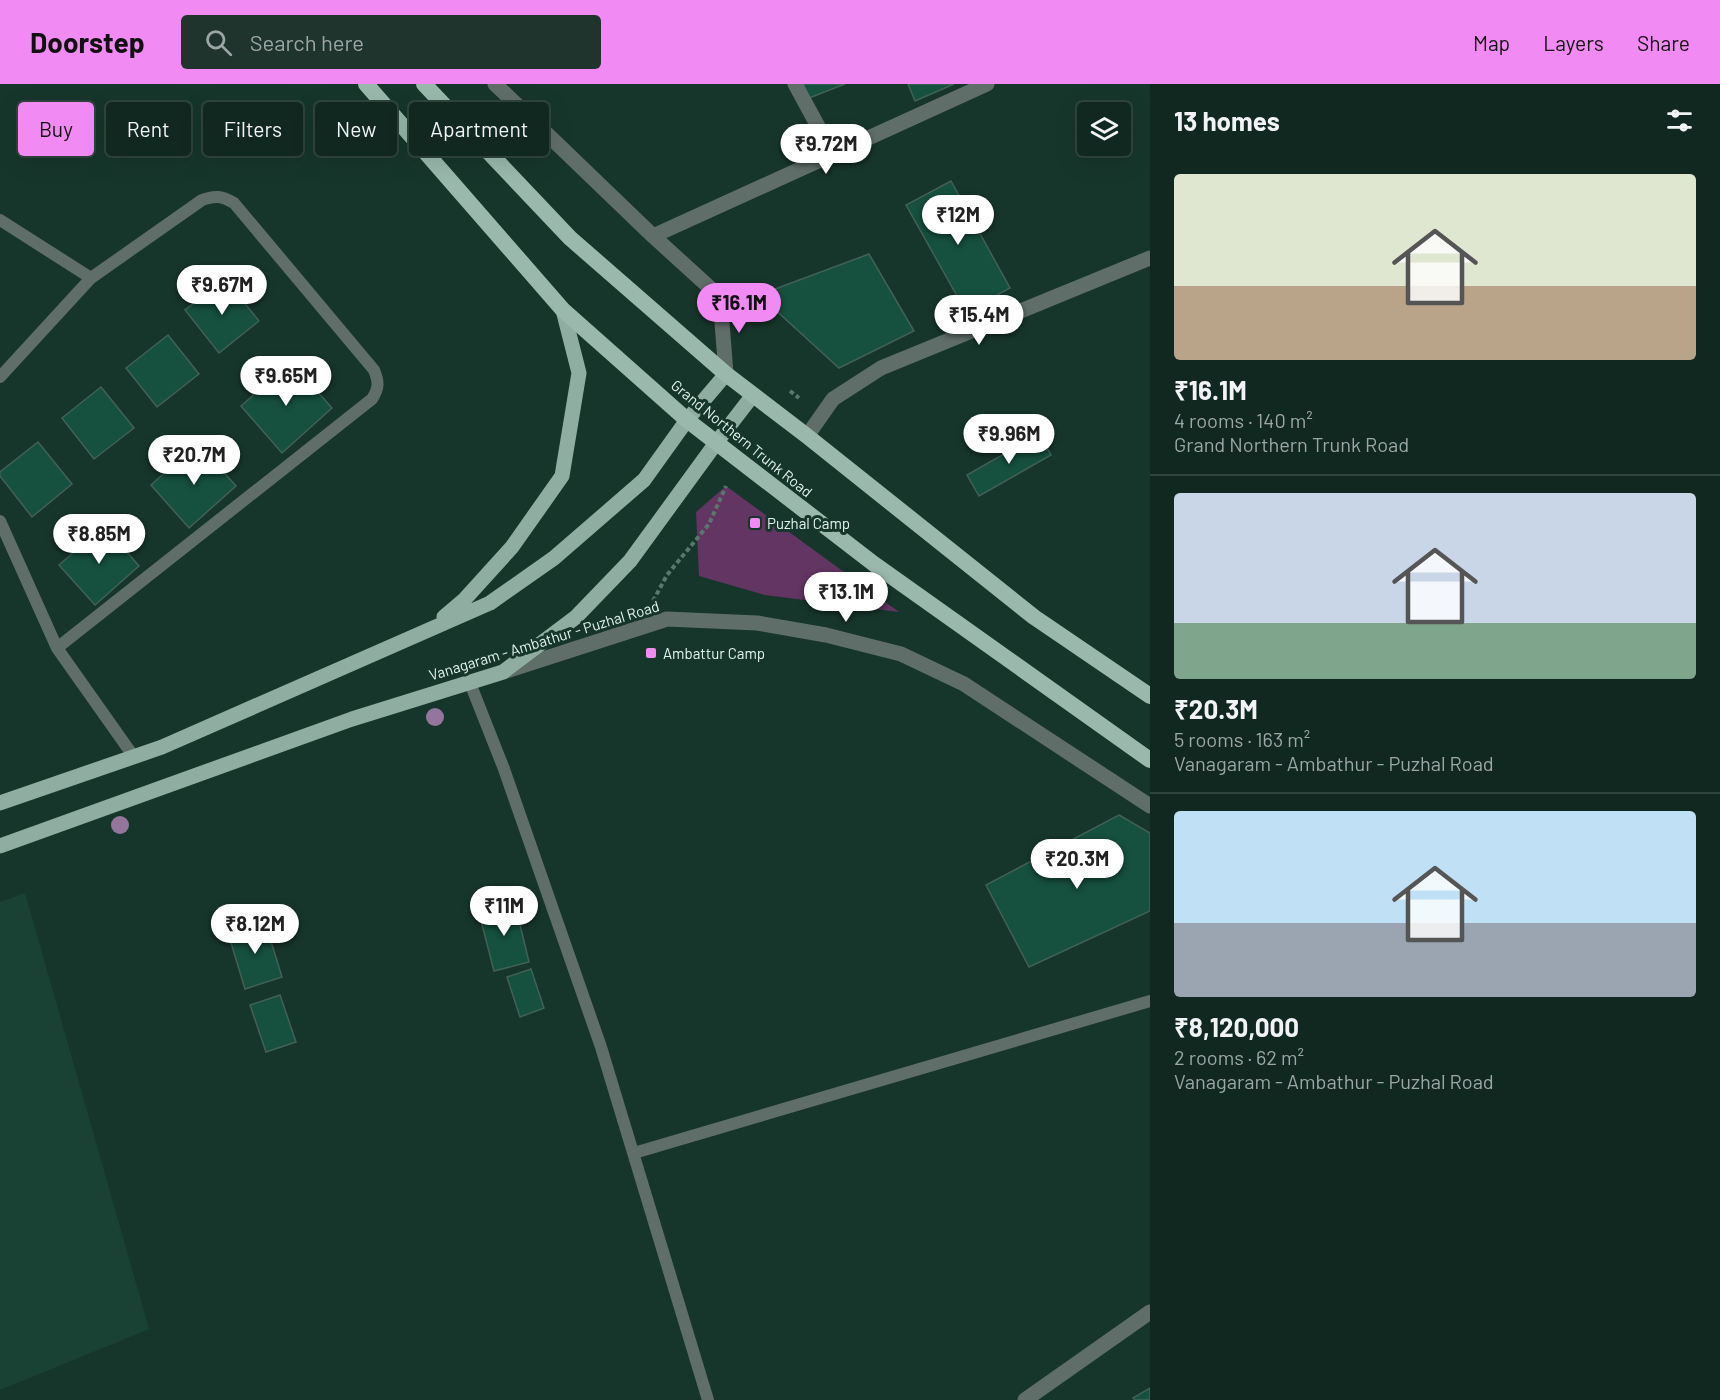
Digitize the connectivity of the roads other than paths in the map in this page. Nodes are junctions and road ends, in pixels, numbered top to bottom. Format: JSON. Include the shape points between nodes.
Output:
{"nodes":[{"id":1,"x":366,"y":84,"type":"edge"},
{"id":2,"x":424,"y":84,"type":"edge"},
{"id":3,"x":495,"y":84,"type":"edge"},
{"id":4,"x":795,"y":84,"type":"edge"},
{"id":5,"x":987,"y":84,"type":"edge"},
{"id":6,"x":833,"y":154,"type":"junction"},
{"id":7,"x":0,"y":220,"type":"edge"},
{"id":8,"x":653,"y":236,"type":"junction"},
{"id":9,"x":1150,"y":258,"type":"edge"},
{"id":10,"x":91,"y":279,"type":"junction"},
{"id":11,"x":563,"y":310,"type":"junction"},
{"id":12,"x":726,"y":374,"type":"junction"},
{"id":13,"x":0,"y":377,"type":"edge"},
{"id":14,"x":753,"y":395,"type":"junction"},
{"id":15,"x":687,"y":420,"type":"junction"},
{"id":16,"x":807,"y":436,"type":"junction"},
{"id":17,"x":716,"y":443,"type":"junction"},
{"id":18,"x":0,"y":521,"type":"edge"},
{"id":19,"x":432,"y":627,"type":"junction"},
{"id":20,"x":57,"y":648,"type":"junction"},
{"id":21,"x":503,"y":672,"type":"junction"},
{"id":22,"x":470,"y":683,"type":"junction"},
{"id":23,"x":1150,"y":696,"type":"edge"},
{"id":24,"x":134,"y":757,"type":"junction"},
{"id":25,"x":1150,"y":760,"type":"edge"},
{"id":26,"x":0,"y":803,"type":"edge"},
{"id":27,"x":1150,"y":806,"type":"edge"},
{"id":28,"x":0,"y":846,"type":"edge"},
{"id":29,"x":1150,"y":1001,"type":"edge"},
{"id":30,"x":634,"y":1153,"type":"junction"},
{"id":31,"x":1150,"y":1312,"type":"edge"},
{"id":32,"x":708,"y":1400,"type":"edge"},
{"id":33,"x":1025,"y":1400,"type":"edge"}],
"edges":[{"from":1,"to":11,"type":"highway","name":"Grand Northern Trunk Road"},
{"from":2,"to":12,"type":"highway","via":[[570,238]]},
{"from":3,"to":8,"type":"street"},
{"from":4,"to":6,"type":"street"},
{"from":5,"to":6,"type":"street"},
{"from":6,"to":8,"type":"street"},
{"from":7,"to":10,"type":"lane"},
{"from":8,"to":12,"type":"street","via":[[720,297]]},
{"from":9,"to":16,"type":"street","via":[[881,368],[833,399]]},
{"from":10,"to":13,"type":"lane"},
{"from":10,"to":20,"type":"lane","via":[[202,200],[223,197],[234,203],[374,370],[378,390],[372,399]]},
{"from":11,"to":15,"type":"highway","name":"Grand Northern Trunk Road"},
{"from":11,"to":19,"type":"main road","via":[[579,374],[562,476],[512,547],[464,600]]},
{"from":12,"to":14,"type":"highway"},
{"from":12,"to":15,"type":"main road"},
{"from":14,"to":16,"type":"highway"},
{"from":14,"to":17,"type":"main road"},
{"from":15,"to":17,"type":"highway","name":"Grand Northern Trunk Road"},
{"from":15,"to":19,"type":"main road","via":[[644,480],[554,558],[490,603]]},
{"from":16,"to":23,"type":"highway","via":[[1034,617]]},
{"from":17,"to":21,"type":"main road","via":[[630,561],[576,617]]},
{"from":17,"to":25,"type":"highway","name":"Grand Northern Trunk Road","via":[[874,564]]},
{"from":18,"to":20,"type":"lane"},
{"from":19,"to":24,"type":"main road"},
{"from":20,"to":24,"type":"lane"},
{"from":21,"to":22,"type":"main road","name":"Vanagaram - Ambathur - Puzhal Road"},
{"from":21,"to":27,"type":"street","name":"Vanagaram - Ambathur - Puzhal Road","via":[[667,620],[757,622],[826,635],[901,654],[964,684]]},
{"from":22,"to":28,"type":"main road","name":"Vanagaram - Ambathur - Puzhal Road","via":[[352,719]]},
{"from":22,"to":30,"type":"lane","via":[[504,769]]},
{"from":24,"to":26,"type":"main road"},
{"from":29,"to":30,"type":"lane"},
{"from":30,"to":32,"type":"lane"},
{"from":31,"to":33,"type":"street"}]}
